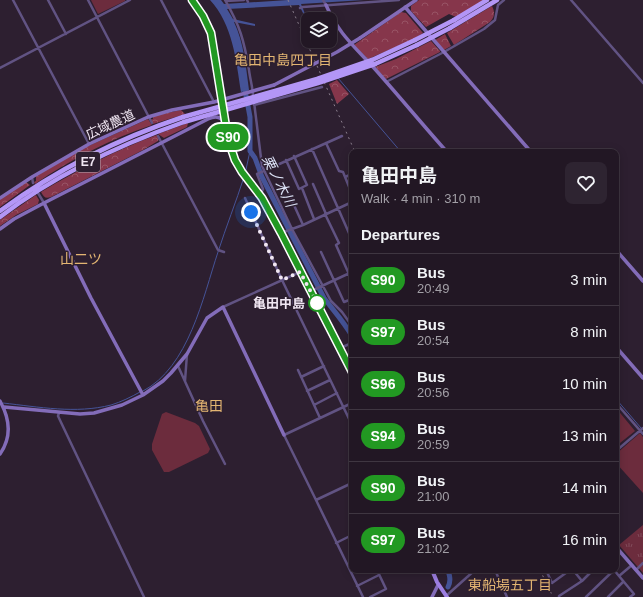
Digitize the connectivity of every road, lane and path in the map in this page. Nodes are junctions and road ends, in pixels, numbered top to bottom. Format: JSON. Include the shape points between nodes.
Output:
{"nodes":[{"id":1,"x":13,"y":0,"type":"edge"},
{"id":2,"x":48,"y":0,"type":"edge"},
{"id":3,"x":88,"y":0,"type":"edge"},
{"id":4,"x":130,"y":0,"type":"edge"},
{"id":5,"x":161,"y":0,"type":"edge"},
{"id":6,"x":192,"y":0,"type":"edge"},
{"id":7,"x":244,"y":0,"type":"edge"},
{"id":8,"x":323,"y":0,"type":"edge"},
{"id":9,"x":399,"y":0,"type":"edge"},
{"id":10,"x":416,"y":0,"type":"edge"},
{"id":11,"x":487,"y":0,"type":"edge"},
{"id":12,"x":496,"y":0,"type":"edge"},
{"id":13,"x":504,"y":0,"type":"edge"},
{"id":14,"x":571,"y":0,"type":"edge"},
{"id":15,"x":226,"y":1,"type":"edge"},
{"id":16,"x":326,"y":5,"type":"junction"},
{"id":17,"x":484,"y":5,"type":"junction"},
{"id":18,"x":300,"y":8,"type":"dead end"},
{"id":19,"x":405,"y":8,"type":"junction"},
{"id":20,"x":96,"y":18,"type":"junction"},
{"id":21,"x":66,"y":34,"type":"junction"},
{"id":22,"x":416,"y":43,"type":"junction"},
{"id":23,"x":38,"y":48,"type":"junction"},
{"id":24,"x":444,"y":52,"type":"junction"},
{"id":25,"x":0,"y":68,"type":"edge"},
{"id":26,"x":386,"y":82,"type":"junction"},
{"id":27,"x":643,"y":82,"type":"edge"},
{"id":28,"x":322,"y":87,"type":"dead end"},
{"id":29,"x":252,"y":92,"type":"junction"},
{"id":30,"x":222,"y":100,"type":"junction"},
{"id":31,"x":214,"y":102,"type":"junction"},
{"id":32,"x":254,"y":105,"type":"junction"},
{"id":33,"x":148,"y":117,"type":"junction"},
{"id":34,"x":184,"y":119,"type":"junction"},
{"id":35,"x":152,"y":123,"type":"dead end"},
{"id":36,"x":226,"y":124,"type":"junction"},
{"id":37,"x":158,"y":136,"type":"dead end"},
{"id":38,"x":342,"y":136,"type":"dead end"},
{"id":39,"x":162,"y":142,"type":"junction"},
{"id":40,"x":326,"y":143,"type":"junction"},
{"id":41,"x":89,"y":144,"type":"junction"},
{"id":42,"x":312,"y":149,"type":"junction"},
{"id":43,"x":443,"y":149,"type":"edge"},
{"id":44,"x":528,"y":149,"type":"edge"},
{"id":45,"x":294,"y":156,"type":"junction"},
{"id":46,"x":286,"y":160,"type":"junction"},
{"id":47,"x":263,"y":170,"type":"junction"},
{"id":48,"x":349,"y":175,"type":"edge"},
{"id":49,"x":32,"y":177,"type":"junction"},
{"id":50,"x":345,"y":177,"type":"junction"},
{"id":51,"x":33,"y":184,"type":"dead end"},
{"id":52,"x":313,"y":184,"type":"dead end"},
{"id":53,"x":349,"y":186,"type":"edge"},
{"id":54,"x":302,"y":188,"type":"junction"},
{"id":55,"x":38,"y":193,"type":"dead end"},
{"id":56,"x":289,"y":194,"type":"dead end"},
{"id":57,"x":260,"y":196,"type":"junction"},
{"id":58,"x":0,"y":198,"type":"edge"},
{"id":59,"x":245,"y":198,"type":"dead end"},
{"id":60,"x":44,"y":203,"type":"junction"},
{"id":61,"x":349,"y":203,"type":"edge"},
{"id":62,"x":338,"y":208,"type":"junction"},
{"id":63,"x":0,"y":211,"type":"edge"},
{"id":64,"x":325,"y":214,"type":"junction"},
{"id":65,"x":0,"y":217,"type":"edge"},
{"id":66,"x":314,"y":219,"type":"junction"},
{"id":67,"x":303,"y":224,"type":"junction"},
{"id":68,"x":347,"y":228,"type":"joint"},
{"id":69,"x":0,"y":229,"type":"edge"},
{"id":70,"x":292,"y":229,"type":"junction"},
{"id":71,"x":281,"y":233,"type":"junction"},
{"id":72,"x":349,"y":233,"type":"edge"},
{"id":73,"x":224,"y":252,"type":"dead end"},
{"id":74,"x":321,"y":252,"type":"dead end"},
{"id":75,"x":619,"y":253,"type":"edge"},
{"id":76,"x":349,"y":271,"type":"edge"},
{"id":77,"x":300,"y":272,"type":"junction"},
{"id":78,"x":349,"y":273,"type":"edge"},
{"id":79,"x":282,"y":280,"type":"junction"},
{"id":80,"x":334,"y":280,"type":"junction"},
{"id":81,"x":643,"y":281,"type":"edge"},
{"id":82,"x":323,"y":285,"type":"junction"},
{"id":83,"x":311,"y":291,"type":"junction"},
{"id":84,"x":349,"y":300,"type":"edge"},
{"id":85,"x":223,"y":307,"type":"junction"},
{"id":86,"x":349,"y":322,"type":"edge"},
{"id":87,"x":349,"y":344,"type":"edge"},
{"id":88,"x":340,"y":348,"type":"junction"},
{"id":89,"x":619,"y":350,"type":"edge"},
{"id":90,"x":188,"y":354,"type":"junction"},
{"id":91,"x":324,"y":365,"type":"junction"},
{"id":92,"x":178,"y":366,"type":"junction"},
{"id":93,"x":349,"y":366,"type":"edge"},
{"id":94,"x":298,"y":370,"type":"dead end"},
{"id":95,"x":301,"y":377,"type":"junction"},
{"id":96,"x":643,"y":378,"type":"edge"},
{"id":97,"x":330,"y":380,"type":"junction"},
{"id":98,"x":185,"y":381,"type":"junction"},
{"id":99,"x":307,"y":390,"type":"junction"},
{"id":100,"x":337,"y":393,"type":"junction"},
{"id":101,"x":142,"y":394,"type":"junction"},
{"id":102,"x":0,"y":401,"type":"edge"},
{"id":103,"x":349,"y":404,"type":"edge"},
{"id":104,"x":314,"y":405,"type":"junction"},
{"id":105,"x":3,"y":406,"type":"junction"},
{"id":106,"x":619,"y":406,"type":"edge"},
{"id":107,"x":344,"y":407,"type":"junction"},
{"id":108,"x":59,"y":413,"type":"junction"},
{"id":109,"x":320,"y":418,"type":"junction"},
{"id":110,"x":349,"y":418,"type":"edge"},
{"id":111,"x":643,"y":428,"type":"edge"},
{"id":112,"x":640,"y":431,"type":"junction"},
{"id":113,"x":643,"y":434,"type":"edge"},
{"id":114,"x":284,"y":435,"type":"junction"},
{"id":115,"x":619,"y":448,"type":"edge"},
{"id":116,"x":0,"y":454,"type":"edge"},
{"id":117,"x":225,"y":464,"type":"dead end"},
{"id":118,"x":349,"y":484,"type":"edge"},
{"id":119,"x":316,"y":500,"type":"junction"},
{"id":120,"x":349,"y":536,"type":"edge"},
{"id":121,"x":336,"y":543,"type":"junction"},
{"id":122,"x":619,"y":550,"type":"edge"},
{"id":123,"x":643,"y":563,"type":"edge"},
{"id":124,"x":632,"y":565,"type":"junction"},
{"id":125,"x":349,"y":566,"type":"edge"},
{"id":126,"x":636,"y":570,"type":"junction"},
{"id":127,"x":353,"y":573,"type":"edge"},
{"id":128,"x":433,"y":573,"type":"edge"},
{"id":129,"x":471,"y":573,"type":"edge"},
{"id":130,"x":496,"y":573,"type":"edge"},
{"id":131,"x":547,"y":573,"type":"edge"},
{"id":132,"x":566,"y":573,"type":"edge"},
{"id":133,"x":576,"y":573,"type":"edge"},
{"id":134,"x":590,"y":573,"type":"edge"},
{"id":135,"x":611,"y":573,"type":"edge"},
{"id":136,"x":616,"y":573,"type":"edge"},
{"id":137,"x":379,"y":575,"type":"joint"},
{"id":138,"x":619,"y":576,"type":"junction"},
{"id":139,"x":643,"y":578,"type":"edge"},
{"id":140,"x":582,"y":581,"type":"junction"},
{"id":141,"x":624,"y":582,"type":"junction"},
{"id":142,"x":438,"y":585,"type":"junction"},
{"id":143,"x":357,"y":586,"type":"junction"},
{"id":144,"x":446,"y":596,"type":"edge"},
{"id":145,"x":144,"y":597,"type":"edge"},
{"id":146,"x":363,"y":597,"type":"edge"},
{"id":147,"x":370,"y":597,"type":"edge"},
{"id":148,"x":432,"y":597,"type":"edge"},
{"id":149,"x":507,"y":597,"type":"edge"},
{"id":150,"x":559,"y":597,"type":"edge"},
{"id":151,"x":586,"y":597,"type":"edge"},
{"id":152,"x":608,"y":597,"type":"edge"},
{"id":153,"x":630,"y":597,"type":"edge"}],
"edges":[{"from":1,"to":23,"type":"street"},
{"from":2,"to":21,"type":"street"},
{"from":3,"to":20,"type":"street"},
{"from":4,"to":20,"type":"street"},
{"from":5,"to":31,"type":"street"},
{"from":6,"to":30,"type":"main road","via":[[211,33]]},
{"from":7,"to":15,"type":"street"},
{"from":8,"to":16,"type":"street"},
{"from":9,"to":16,"type":"street"},
{"from":10,"to":19,"type":"street"},
{"from":11,"to":17,"type":"highway","number":"E7"},
{"from":12,"to":17,"type":"highway","number":"E7"},
{"from":13,"to":24,"type":"street","via":[[498,5],[493,23]]},
{"from":14,"to":27,"type":"street"},
{"from":15,"to":29,"type":"street","via":[[238,23],[245,45]]},
{"from":16,"to":18,"type":"street"},
{"from":16,"to":26,"type":"street","via":[[338,29]]},
{"from":17,"to":22,"type":"highway","number":"E7","bridge":true},
{"from":17,"to":22,"type":"highway","number":"E7","bridge":true,"via":[[450,28]]},
{"from":19,"to":24,"type":"street"},
{"from":19,"to":29,"type":"street","bridge":true,"via":[[337,52],[274,85]]},
{"from":20,"to":21,"type":"street"},
{"from":20,"to":33,"type":"street"},
{"from":21,"to":23,"type":"street"},
{"from":22,"to":34,"type":"highway","number":"E7","bridge":true,"via":[[374,62]]},
{"from":23,"to":25,"type":"street"},
{"from":23,"to":41,"type":"street"},
{"from":24,"to":26,"type":"street"},
{"from":24,"to":44,"type":"street"},
{"from":26,"to":43,"type":"street"},
{"from":28,"to":32,"type":"street"},
{"from":29,"to":30,"type":"street","name":"広域農道"},
{"from":29,"to":32,"type":"street"},
{"from":30,"to":31,"type":"street","name":"広域農道"},
{"from":30,"to":36,"type":"main road"},
{"from":31,"to":33,"type":"street","name":"広域農道"},
{"from":32,"to":47,"type":"street"},
{"from":33,"to":35,"type":"street"},
{"from":33,"to":41,"type":"street","name":"広域農道"},
{"from":34,"to":63,"type":"highway","number":"E7","via":[[136,134],[92,154],[45,180]]},
{"from":34,"to":65,"type":"highway","number":"E7","via":[[83,165],[35,192]]},
{"from":36,"to":39,"type":"street","via":[[222,118],[213,118]]},
{"from":36,"to":57,"type":"main road","via":[[231,150],[242,172]]},
{"from":37,"to":39,"type":"street"},
{"from":38,"to":40,"type":"street"},
{"from":39,"to":60,"type":"street"},
{"from":39,"to":73,"type":"street","via":[[218,250]]},
{"from":40,"to":42,"type":"street"},
{"from":40,"to":50,"type":"street","via":[[339,171],[343,172]]},
{"from":41,"to":49,"type":"street","name":"広域農道"},
{"from":42,"to":45,"type":"street"},
{"from":42,"to":62,"type":"street"},
{"from":45,"to":46,"type":"street"},
{"from":45,"to":54,"type":"street","via":[[307,185]]},
{"from":46,"to":47,"type":"street"},
{"from":46,"to":54,"type":"street","via":[[299,189]]},
{"from":47,"to":57,"type":"street","via":[[257,174],[263,189]]},
{"from":47,"to":70,"type":"street"},
{"from":48,"to":50,"type":"street"},
{"from":49,"to":51,"type":"street"},
{"from":49,"to":58,"type":"street","name":"広域農道"},
{"from":50,"to":53,"type":"street"},
{"from":52,"to":64,"type":"street"},
{"from":54,"to":66,"type":"street"},
{"from":55,"to":60,"type":"street"},
{"from":56,"to":67,"type":"street"},
{"from":57,"to":71,"type":"main road"},
{"from":59,"to":79,"type":"street"},
{"from":60,"to":69,"type":"street"},
{"from":60,"to":101,"type":"street"},
{"from":61,"to":62,"type":"street"},
{"from":62,"to":64,"type":"street"},
{"from":62,"to":68,"type":"street"},
{"from":64,"to":66,"type":"street"},
{"from":64,"to":76,"type":"street","via":[[340,244],[336,245]]},
{"from":66,"to":67,"type":"street"},
{"from":67,"to":70,"type":"street"},
{"from":68,"to":72,"type":"street"},
{"from":70,"to":71,"type":"street"},
{"from":70,"to":82,"type":"street"},
{"from":71,"to":77,"type":"main road"},
{"from":74,"to":80,"type":"street"},
{"from":75,"to":81,"type":"street"},
{"from":77,"to":79,"type":"street"},
{"from":77,"to":83,"type":"main road"},
{"from":78,"to":80,"type":"street"},
{"from":79,"to":85,"type":"street"},
{"from":79,"to":91,"type":"street"},
{"from":80,"to":82,"type":"street"},
{"from":80,"to":84,"type":"street","via":[[344,302]]},
{"from":82,"to":83,"type":"street"},
{"from":82,"to":86,"type":"street","via":[[331,301]]},
{"from":83,"to":88,"type":"main road"},
{"from":85,"to":90,"type":"street","via":[[207,318]]},
{"from":85,"to":114,"type":"street"},
{"from":87,"to":88,"type":"street"},
{"from":88,"to":93,"type":"main road"},
{"from":89,"to":96,"type":"street"},
{"from":90,"to":92,"type":"street"},
{"from":90,"to":98,"type":"street"},
{"from":91,"to":95,"type":"street"},
{"from":91,"to":97,"type":"street"},
{"from":92,"to":98,"type":"street"},
{"from":92,"to":101,"type":"street","via":[[163,381]]},
{"from":94,"to":95,"type":"street"},
{"from":95,"to":99,"type":"street"},
{"from":97,"to":99,"type":"street"},
{"from":97,"to":100,"type":"street"},
{"from":98,"to":117,"type":"street","via":[[202,421]]},
{"from":99,"to":104,"type":"street"},
{"from":100,"to":104,"type":"street"},
{"from":100,"to":107,"type":"street"},
{"from":101,"to":108,"type":"street","via":[[122,406],[102,411]]},
{"from":102,"to":105,"type":"street"},
{"from":103,"to":107,"type":"street"},
{"from":104,"to":109,"type":"street"},
{"from":105,"to":108,"type":"street"},
{"from":105,"to":116,"type":"street","via":[[8,424],[6,444]]},
{"from":106,"to":112,"type":"street"},
{"from":107,"to":109,"type":"street"},
{"from":107,"to":110,"type":"street"},
{"from":108,"to":145,"type":"street","via":[[58,416]]},
{"from":109,"to":114,"type":"street"},
{"from":111,"to":112,"type":"street"},
{"from":112,"to":113,"type":"street"},
{"from":112,"to":115,"type":"street"},
{"from":114,"to":119,"type":"street"},
{"from":118,"to":119,"type":"street"},
{"from":119,"to":121,"type":"street"},
{"from":120,"to":121,"type":"street"},
{"from":121,"to":125,"type":"street"},
{"from":122,"to":124,"type":"street"},
{"from":123,"to":126,"type":"street"},
{"from":124,"to":126,"type":"street"},
{"from":124,"to":138,"type":"street"},
{"from":126,"to":139,"type":"street"},
{"from":127,"to":143,"type":"street"},
{"from":128,"to":142,"type":"main road"},
{"from":129,"to":144,"type":"street"},
{"from":130,"to":149,"type":"street"},
{"from":131,"to":132,"type":"street","via":[[552,583]]},
{"from":133,"to":140,"type":"street"},
{"from":134,"to":140,"type":"street"},
{"from":135,"to":151,"type":"street"},
{"from":136,"to":138,"type":"street"},
{"from":137,"to":143,"type":"street"},
{"from":137,"to":147,"type":"street","via":[[386,589]]},
{"from":138,"to":141,"type":"street"},
{"from":140,"to":150,"type":"street"},
{"from":141,"to":152,"type":"street"},
{"from":141,"to":153,"type":"street","via":[[634,594]]},
{"from":142,"to":144,"type":"main road"},
{"from":142,"to":148,"type":"street"},
{"from":143,"to":146,"type":"street"}]}
